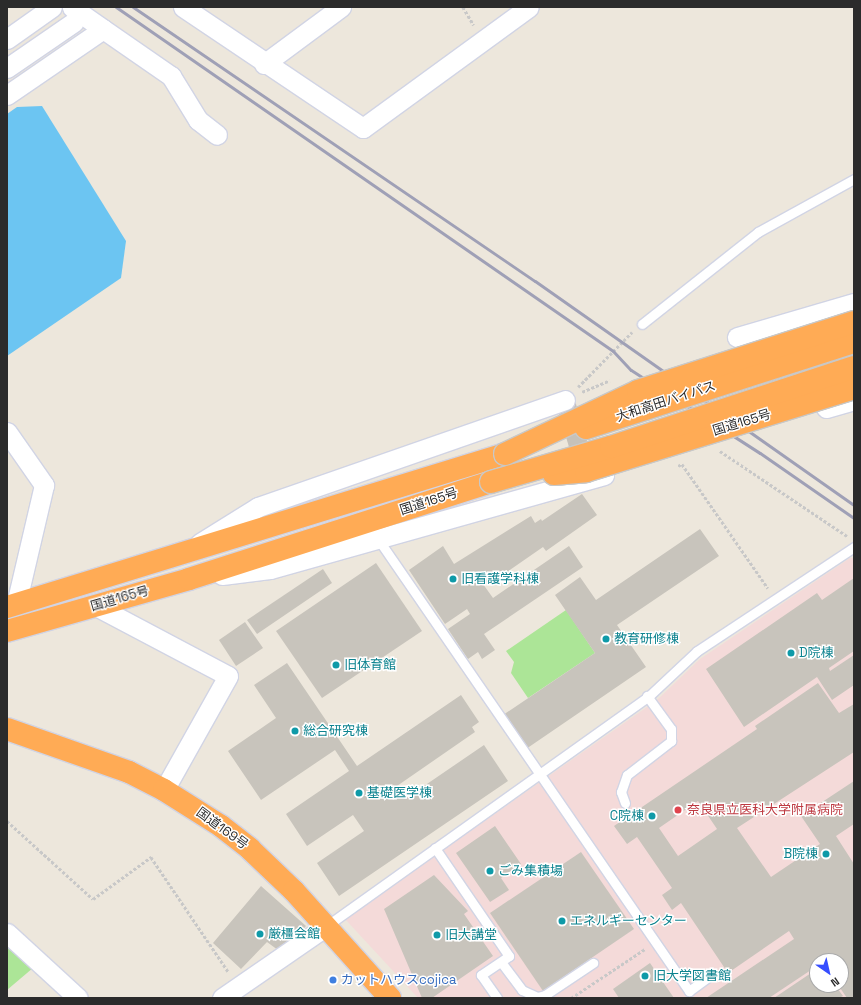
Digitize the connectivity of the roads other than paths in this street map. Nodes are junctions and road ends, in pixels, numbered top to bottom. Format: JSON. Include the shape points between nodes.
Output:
{"nodes":[{"id":1,"x":52,"y":7,"type":"edge"},
{"id":2,"x":183,"y":7,"type":"edge"},
{"id":3,"x":341,"y":7,"type":"edge"},
{"id":4,"x":529,"y":7,"type":"edge"},
{"id":5,"x":73,"y":14,"type":"edge"},
{"id":6,"x":103,"y":29,"type":"junction"},
{"id":7,"x":7,"y":39,"type":"edge"},
{"id":8,"x":264,"y":64,"type":"junction"},
{"id":9,"x":7,"y":68,"type":"edge"},
{"id":10,"x":7,"y":95,"type":"edge"},
{"id":11,"x":217,"y":135,"type":"dead end"},
{"id":12,"x":854,"y":179,"type":"edge"},
{"id":13,"x":854,"y":303,"type":"edge"},
{"id":14,"x":854,"y":322,"type":"edge"},
{"id":15,"x":642,"y":324,"type":"road end"},
{"id":16,"x":737,"y":337,"type":"dead end"},
{"id":17,"x":854,"y":342,"type":"edge"},
{"id":18,"x":854,"y":366,"type":"edge"},
{"id":19,"x":854,"y":388,"type":"edge"},
{"id":20,"x":565,"y":400,"type":"road end"},
{"id":21,"x":854,"y":400,"type":"edge"},
{"id":22,"x":826,"y":408,"type":"dead end"},
{"id":23,"x":7,"y":432,"type":"edge"},
{"id":24,"x":505,"y":454,"type":"junction"},
{"id":25,"x":675,"y":459,"type":"road end"},
{"id":26,"x":479,"y":461,"type":"joint"},
{"id":27,"x":491,"y":482,"type":"junction"},
{"id":28,"x":378,"y":539,"type":"junction"},
{"id":29,"x":854,"y":547,"type":"edge"},
{"id":30,"x":182,"y":554,"type":"junction"},
{"id":31,"x":189,"y":578,"type":"junction"},
{"id":32,"x":11,"y":605,"type":"edge"},
{"id":33,"x":96,"y":606,"type":"junction"},
{"id":34,"x":7,"y":631,"type":"edge"},
{"id":35,"x":647,"y":696,"type":"junction"},
{"id":36,"x":7,"y":729,"type":"edge"},
{"id":37,"x":538,"y":773,"type":"junction"},
{"id":38,"x":164,"y":790,"type":"junction"},
{"id":39,"x":625,"y":803,"type":"dead end"},
{"id":40,"x":435,"y":848,"type":"junction"},
{"id":41,"x":325,"y":927,"type":"junction"},
{"id":42,"x":7,"y":933,"type":"edge"},
{"id":43,"x":501,"y":962,"type":"junction"},
{"id":44,"x":593,"y":963,"type":"dead end"},
{"id":45,"x":710,"y":976,"type":"dead end"},
{"id":46,"x":691,"y":994,"type":"edge"},
{"id":47,"x":78,"y":998,"type":"edge"},
{"id":48,"x":222,"y":998,"type":"edge"},
{"id":49,"x":390,"y":998,"type":"edge"},
{"id":50,"x":497,"y":998,"type":"edge"}],
"edges":[{"from":1,"to":7,"type":"street"},
{"from":2,"to":8,"type":"street"},
{"from":3,"to":8,"type":"street"},
{"from":4,"to":8,"type":"street","via":[[363,128]]},
{"from":5,"to":6,"type":"street"},
{"from":5,"to":9,"type":"street"},
{"from":6,"to":10,"type":"street"},
{"from":6,"to":11,"type":"street","via":[[171,76],[198,120]]},
{"from":12,"to":15,"type":"lane","via":[[758,232]]},
{"from":13,"to":16,"type":"street"},
{"from":14,"to":24,"type":"highway","bridge":true,"via":[[638,391]]},
{"from":17,"to":24,"type":"highway","name":"大和高田バイパス","bridge":true},
{"from":18,"to":27,"type":"highway","name":"大和高田バイパス","bridge":true,"via":[[611,447]]},
{"from":19,"to":27,"type":"highway","name":"国道165号","bridge":true,"via":[[586,470]]},
{"from":20,"to":30,"type":"street","via":[[258,507]]},
{"from":21,"to":22,"type":"street"},
{"from":23,"to":32,"type":"street","via":[[44,485]]},
{"from":24,"to":26,"type":"highway","name":"大和高田バイパス"},
{"from":25,"to":28,"type":"street","via":[[589,480]]},
{"from":26,"to":30,"type":"highway","name":"国道165号"},
{"from":27,"to":31,"type":"highway","name":"国道165号"},
{"from":28,"to":31,"type":"street","via":[[270,569]]},
{"from":28,"to":37,"type":"lane"},
{"from":29,"to":35,"type":"lane","via":[[697,651]]},
{"from":30,"to":32,"type":"highway","name":"国道165号"},
{"from":31,"to":33,"type":"highway","name":"国道165号"},
{"from":33,"to":34,"type":"highway","name":"国道165号"},
{"from":33,"to":38,"type":"street","via":[[228,676]]},
{"from":35,"to":37,"type":"lane"},
{"from":35,"to":39,"type":"lane","via":[[671,729],[671,741],[627,775],[621,792]]},
{"from":36,"to":38,"type":"highway","name":"国道169号","via":[[87,755]]},
{"from":37,"to":40,"type":"lane"},
{"from":37,"to":46,"type":"lane"},
{"from":38,"to":41,"type":"highway","name":"国道169号","via":[[221,826],[250,849],[294,891]]},
{"from":40,"to":41,"type":"lane"},
{"from":40,"to":43,"type":"lane","via":[[509,956]]},
{"from":41,"to":48,"type":"street"},
{"from":41,"to":49,"type":"highway","name":"国道169号"},
{"from":42,"to":47,"type":"street"},
{"from":43,"to":44,"type":"lane","via":[[522,990],[537,997],[545,995]]},
{"from":43,"to":50,"type":"lane","via":[[481,975]]},
{"from":45,"to":46,"type":"lane"}]}
